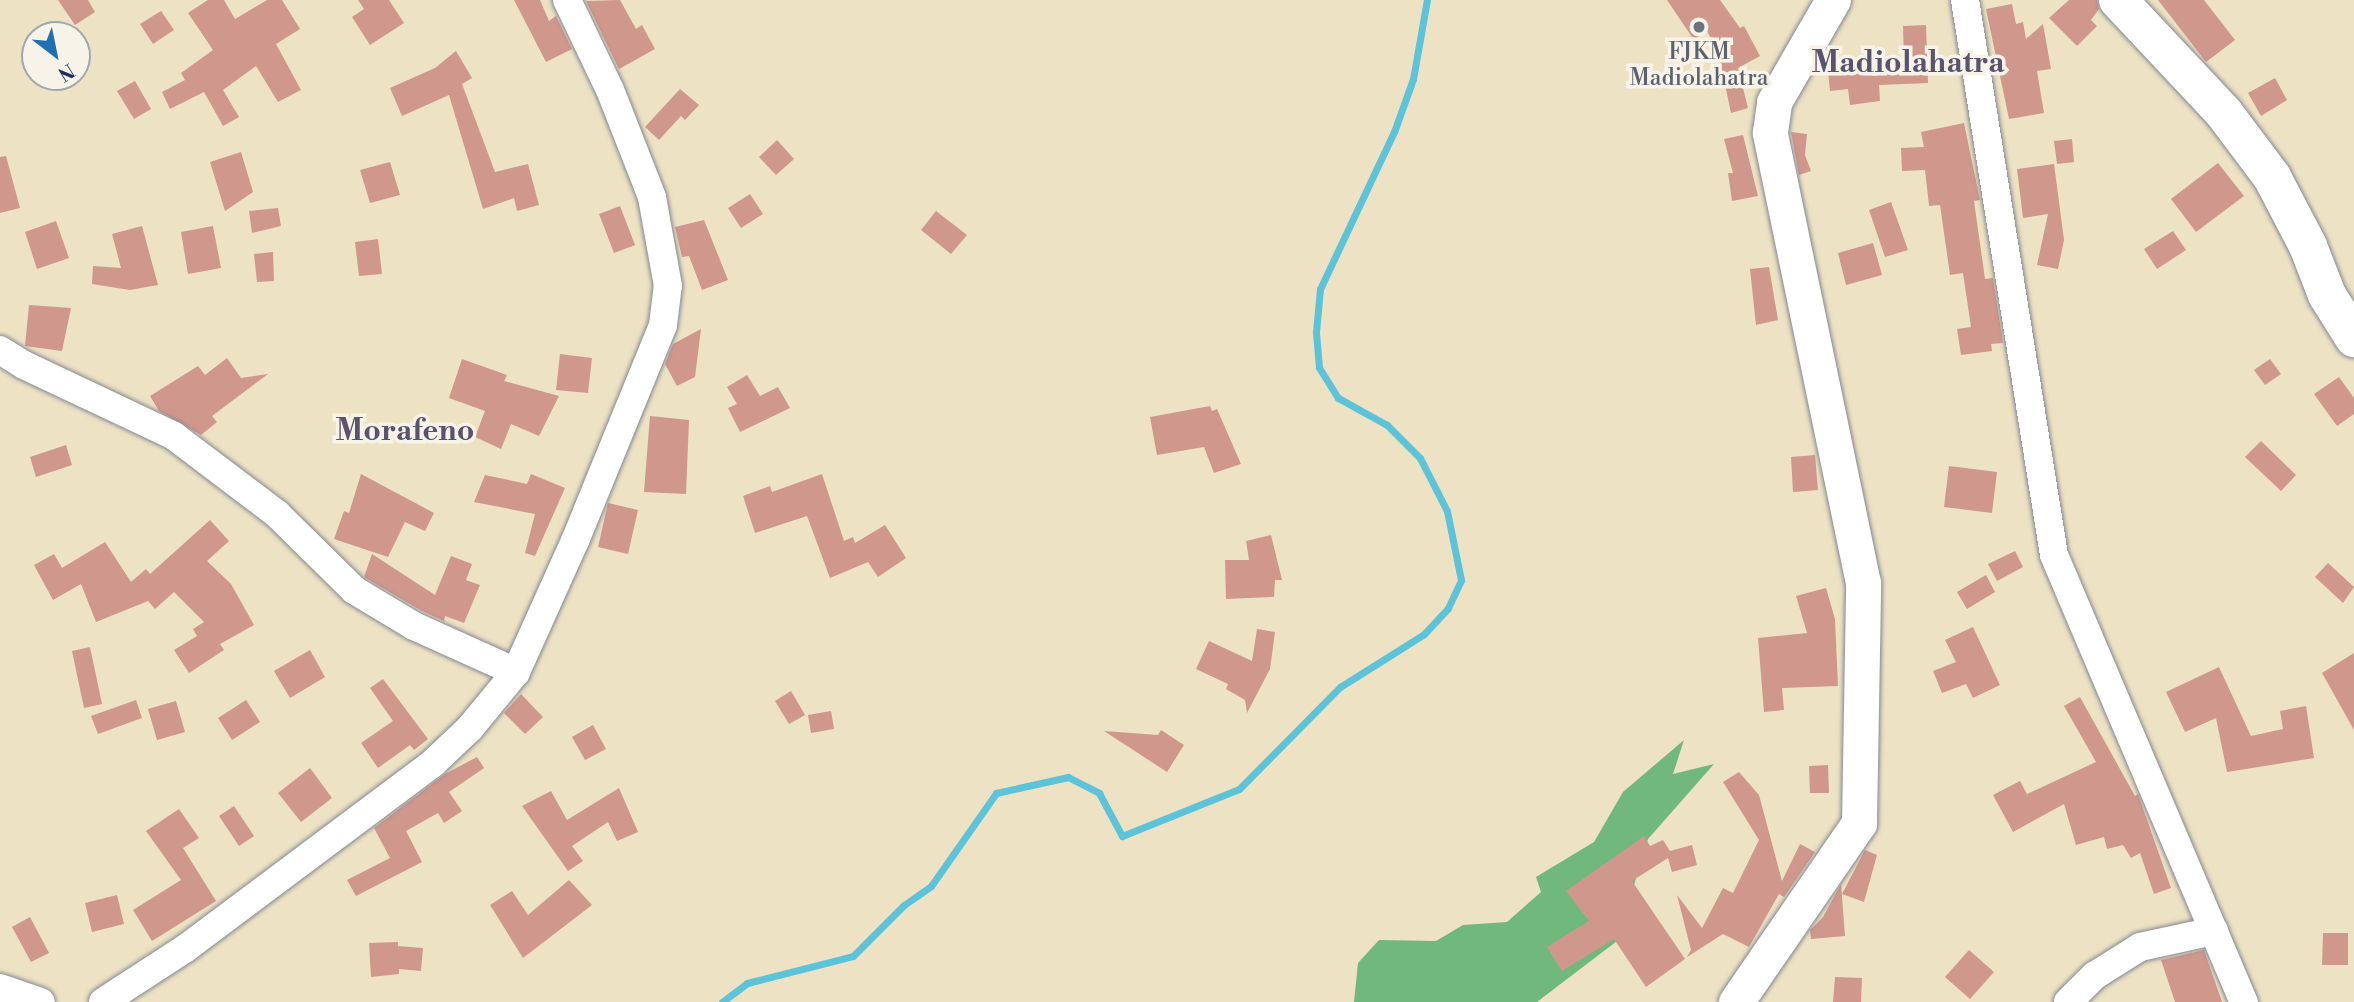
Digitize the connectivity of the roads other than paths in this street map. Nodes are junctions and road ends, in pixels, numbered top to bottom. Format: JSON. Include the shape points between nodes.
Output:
{"nodes":[{"id":1,"x":567,"y":0,"type":"edge"},
{"id":2,"x":1833,"y":0,"type":"edge"},
{"id":3,"x":1965,"y":0,"type":"edge"},
{"id":4,"x":2118,"y":0,"type":"edge"},
{"id":5,"x":2354,"y":338,"type":"edge"},
{"id":6,"x":0,"y":350,"type":"edge"},
{"id":7,"x":516,"y":672,"type":"junction"},
{"id":8,"x":2214,"y":931,"type":"junction"},
{"id":9,"x":0,"y":988,"type":"edge"},
{"id":10,"x":41,"y":1002,"type":"edge"},
{"id":11,"x":103,"y":1002,"type":"edge"},
{"id":12,"x":1736,"y":1002,"type":"edge"},
{"id":13,"x":2068,"y":1002,"type":"edge"},
{"id":14,"x":2244,"y":1002,"type":"edge"}],
"edges":[{"from":1,"to":7,"type":"street","via":[[610,90],[652,197],[668,286],[658,338],[576,541]]},
{"from":2,"to":12,"type":"street","via":[[1774,102],[1770,132],[1863,583],[1859,823]]},
{"from":3,"to":8,"type":"street","via":[[2054,555]]},
{"from":4,"to":5,"type":"main road","via":[[2224,113],[2272,177],[2327,295]]},
{"from":6,"to":7,"type":"street","via":[[174,436],[277,514],[354,590],[414,626]]},
{"from":7,"to":11,"type":"street","via":[[433,763],[186,947]]},
{"from":8,"to":13,"type":"street","via":[[2140,947],[2094,976]]},
{"from":8,"to":14,"type":"street"},
{"from":9,"to":10,"type":"street"}]}
